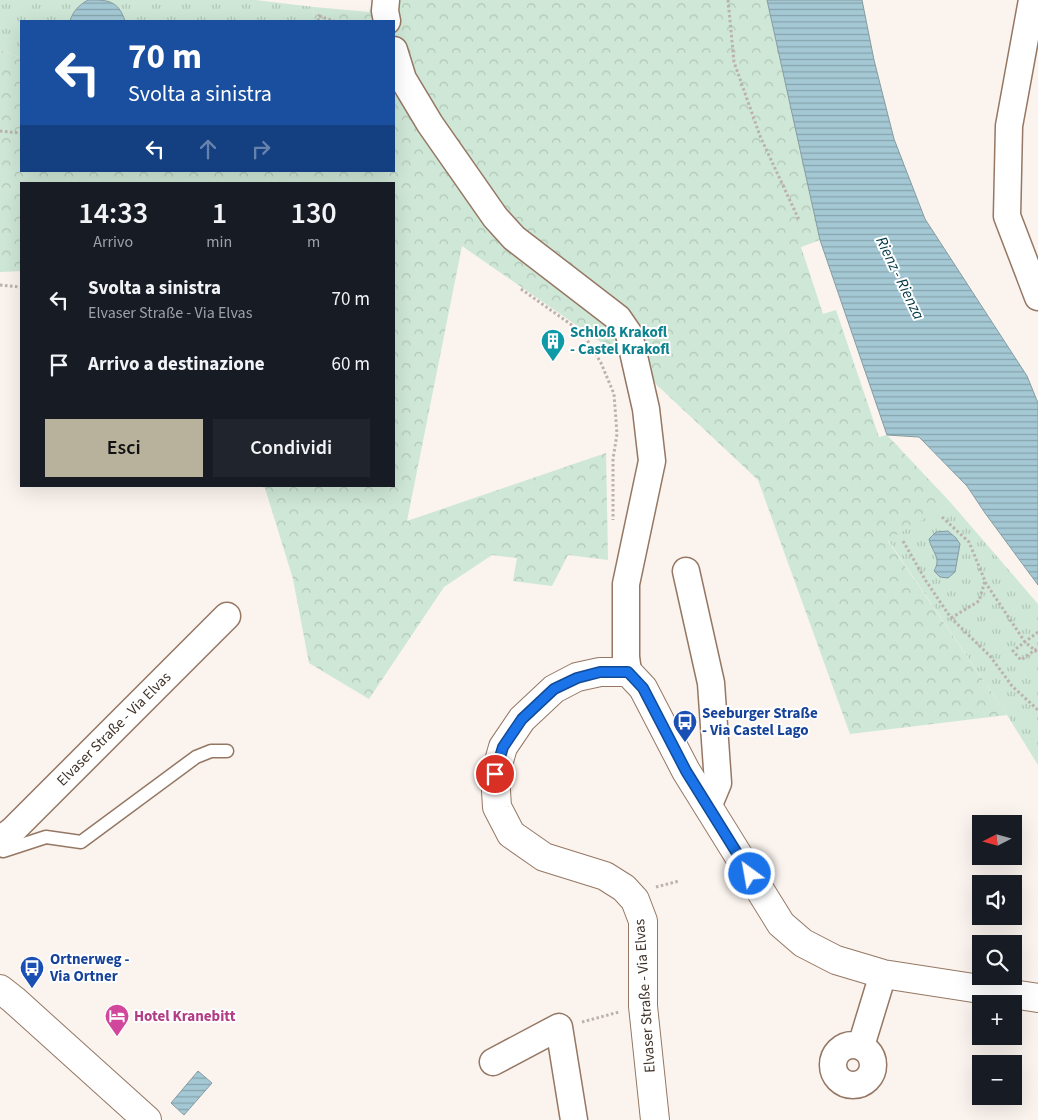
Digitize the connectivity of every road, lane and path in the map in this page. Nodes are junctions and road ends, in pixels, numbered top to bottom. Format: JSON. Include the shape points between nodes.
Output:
{"nodes":[{"id":1,"x":386,"y":0,"type":"edge"},
{"id":2,"x":728,"y":0,"type":"edge"},
{"id":3,"x":1032,"y":0,"type":"edge"},
{"id":4,"x":318,"y":20,"type":"edge"},
{"id":5,"x":331,"y":20,"type":"edge"},
{"id":6,"x":387,"y":20,"type":"edge"},
{"id":7,"x":395,"y":53,"type":"edge"},
{"id":8,"x":0,"y":131,"type":"edge"},
{"id":9,"x":20,"y":133,"type":"edge"},
{"id":10,"x":799,"y":220,"type":"dead end"},
{"id":11,"x":0,"y":286,"type":"edge"},
{"id":12,"x":20,"y":287,"type":"edge"},
{"id":13,"x":521,"y":289,"type":"dead end"},
{"id":14,"x":1038,"y":297,"type":"edge"},
{"id":15,"x":942,"y":517,"type":"dead end"},
{"id":16,"x":613,"y":529,"type":"dead end"},
{"id":17,"x":903,"y":540,"type":"dead end"},
{"id":18,"x":686,"y":571,"type":"dead end"},
{"id":19,"x":985,"y":582,"type":"junction"},
{"id":20,"x":226,"y":616,"type":"dead end"},
{"id":21,"x":951,"y":618,"type":"junction"},
{"id":22,"x":1038,"y":632,"type":"edge"},
{"id":23,"x":1024,"y":642,"type":"junction"},
{"id":24,"x":1037,"y":650,"type":"edge"},
{"id":25,"x":628,"y":672,"type":"junction"},
{"id":26,"x":1038,"y":710,"type":"edge"},
{"id":27,"x":227,"y":751,"type":"dead end"},
{"id":28,"x":708,"y":807,"type":"junction"},
{"id":29,"x":0,"y":840,"type":"edge"},
{"id":30,"x":0,"y":850,"type":"edge"},
{"id":31,"x":883,"y":974,"type":"junction"},
{"id":32,"x":0,"y":989,"type":"edge"},
{"id":33,"x":1038,"y":998,"type":"edge"},
{"id":34,"x":643,"y":1006,"type":"junction"},
{"id":35,"x":559,"y":1027,"type":"junction"},
{"id":36,"x":861,"y":1046,"type":"dead end"},
{"id":37,"x":493,"y":1062,"type":"dead end"},
{"id":38,"x":147,"y":1120,"type":"edge"},
{"id":39,"x":574,"y":1120,"type":"edge"},
{"id":40,"x":655,"y":1120,"type":"edge"}],
"edges":[{"from":1,"to":6,"type":"street"},
{"from":2,"to":10,"type":"path","via":[[734,62],[760,136]]},
{"from":3,"to":14,"type":"street","via":[[1009,126],[1007,216]]},
{"from":4,"to":5,"type":"path","via":[[319,16]]},
{"from":7,"to":25,"type":"street","via":[[403,79],[430,124],[496,217],[514,238],[618,318],[629,334],[646,409],[652,461],[626,584]]},
{"from":8,"to":9,"type":"path"},
{"from":11,"to":12,"type":"path"},
{"from":13,"to":16,"type":"path","via":[[583,333],[614,394],[617,434],[613,459]]},
{"from":15,"to":19,"type":"path","via":[[969,542]]},
{"from":17,"to":21,"type":"path"},
{"from":18,"to":28,"type":"street","via":[[711,683],[718,783]]},
{"from":19,"to":21,"type":"path","via":[[979,601]]},
{"from":19,"to":23,"type":"path"},
{"from":20,"to":29,"type":"street","name":"Elvaser Straße - Via Elvas"},
{"from":21,"to":26,"type":"path"},
{"from":22,"to":23,"type":"path"},
{"from":23,"to":24,"type":"path"},
{"from":23,"to":24,"type":"path","via":[[1013,651],[1021,660]]},
{"from":25,"to":28,"type":"street","via":[[643,688]]},
{"from":25,"to":34,"type":"street","name":"Elvaser Straße - Via Elvas","via":[[592,674],[554,689],[522,719],[503,747],[495,774],[497,807],[511,834],[544,856],[604,876],[624,888],[635,900],[643,921]]},
{"from":27,"to":30,"type":"lane","via":[[210,750],[196,757],[81,842],[46,837]]},
{"from":28,"to":31,"type":"street","via":[[781,924],[803,943],[836,960]]},
{"from":31,"to":33,"type":"street"},
{"from":31,"to":36,"type":"street"},
{"from":32,"to":38,"type":"street"},
{"from":34,"to":35,"type":"path"},
{"from":34,"to":40,"type":"street","name":"Elvaser Straße - Via Elvas"},
{"from":35,"to":37,"type":"street"},
{"from":35,"to":39,"type":"street"}]}
